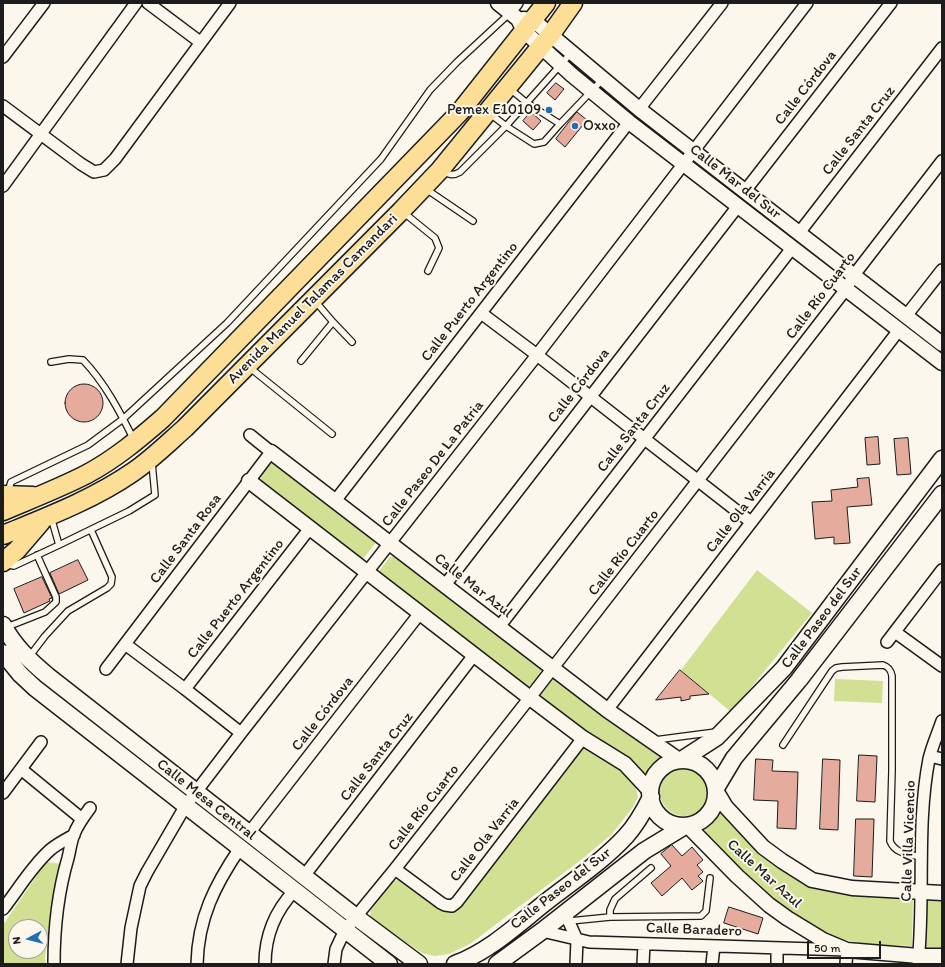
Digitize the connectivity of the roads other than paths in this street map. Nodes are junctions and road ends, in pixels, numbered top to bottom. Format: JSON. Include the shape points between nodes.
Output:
{"nodes":[{"id":1,"x":44,"y":3,"type":"edge"},
{"id":2,"x":136,"y":3,"type":"edge"},
{"id":3,"x":148,"y":3,"type":"edge"},
{"id":4,"x":230,"y":3,"type":"edge"},
{"id":5,"x":498,"y":3,"type":"edge"},
{"id":6,"x":546,"y":3,"type":"edge"},
{"id":7,"x":573,"y":3,"type":"edge"},
{"id":8,"x":722,"y":3,"type":"edge"},
{"id":9,"x":807,"y":3,"type":"edge"},
{"id":10,"x":891,"y":3,"type":"edge"},
{"id":11,"x":520,"y":17,"type":"edge"},
{"id":12,"x":545,"y":40,"type":"junction"},
{"id":13,"x":200,"y":42,"type":"junction"},
{"id":14,"x":942,"y":48,"type":"edge"},
{"id":15,"x":572,"y":53,"type":"junction"},
{"id":16,"x":3,"y":57,"type":"edge"},
{"id":17,"x":560,"y":65,"type":"junction"},
{"id":18,"x":602,"y":79,"type":"junction"},
{"id":19,"x":508,"y":87,"type":"junction"},
{"id":20,"x":591,"y":91,"type":"junction"},
{"id":21,"x":527,"y":103,"type":"junction"},
{"id":22,"x":3,"y":106,"type":"edge"},
{"id":23,"x":639,"y":109,"type":"junction"},
{"id":24,"x":487,"y":112,"type":"junction"},
{"id":25,"x":629,"y":122,"type":"junction"},
{"id":26,"x":560,"y":124,"type":"junction"},
{"id":27,"x":506,"y":126,"type":"junction"},
{"id":28,"x":41,"y":135,"type":"junction"},
{"id":29,"x":693,"y":151,"type":"junction"},
{"id":30,"x":942,"y":161,"type":"edge"},
{"id":31,"x":684,"y":164,"type":"junction"},
{"id":32,"x":440,"y":170,"type":"junction"},
{"id":33,"x":3,"y":186,"type":"edge"},
{"id":34,"x":424,"y":187,"type":"junction"},
{"id":35,"x":745,"y":192,"type":"junction"},
{"id":36,"x":738,"y":206,"type":"junction"},
{"id":37,"x":401,"y":211,"type":"junction"},
{"id":38,"x":473,"y":221,"type":"dead end"},
{"id":39,"x":799,"y":233,"type":"junction"},
{"id":40,"x":792,"y":248,"type":"junction"},
{"id":41,"x":942,"y":270,"type":"edge"},
{"id":42,"x":428,"y":271,"type":"dead end"},
{"id":43,"x":854,"y":276,"type":"junction"},
{"id":44,"x":846,"y":289,"type":"junction"},
{"id":45,"x":313,"y":299,"type":"junction"},
{"id":46,"x":481,"y":313,"type":"junction"},
{"id":47,"x":906,"y":316,"type":"junction"},
{"id":48,"x":332,"y":322,"type":"junction"},
{"id":49,"x":899,"y":330,"type":"junction"},
{"id":50,"x":352,"y":342,"type":"dead end"},
{"id":51,"x":942,"y":344,"type":"edge"},
{"id":52,"x":537,"y":354,"type":"junction"},
{"id":53,"x":300,"y":361,"type":"dead end"},
{"id":54,"x":51,"y":362,"type":"dead end"},
{"id":55,"x":942,"y":363,"type":"edge"},
{"id":56,"x":247,"y":366,"type":"junction"},
{"id":57,"x":590,"y":396,"type":"junction"},
{"id":58,"x":123,"y":419,"type":"junction"},
{"id":59,"x":332,"y":434,"type":"dead end"},
{"id":60,"x":250,"y":435,"type":"dead end"},
{"id":61,"x":644,"y":439,"type":"junction"},
{"id":62,"x":135,"y":442,"type":"junction"},
{"id":63,"x":271,"y":452,"type":"junction"},
{"id":64,"x":152,"y":458,"type":"junction"},
{"id":65,"x":942,"y":459,"type":"edge"},
{"id":66,"x":698,"y":481,"type":"junction"},
{"id":67,"x":249,"y":482,"type":"junction"},
{"id":68,"x":942,"y":494,"type":"edge"},
{"id":69,"x":4,"y":500,"type":"edge"},
{"id":70,"x":335,"y":501,"type":"junction"},
{"id":71,"x":49,"y":516,"type":"junction"},
{"id":72,"x":751,"y":522,"type":"junction"},
{"id":73,"x":310,"y":528,"type":"junction"},
{"id":74,"x":91,"y":530,"type":"junction"},
{"id":75,"x":3,"y":536,"type":"edge"},
{"id":76,"x":390,"y":543,"type":"junction"},
{"id":77,"x":59,"y":545,"type":"junction"},
{"id":78,"x":37,"y":555,"type":"junction"},
{"id":79,"x":3,"y":563,"type":"edge"},
{"id":80,"x":942,"y":570,"type":"edge"},
{"id":81,"x":367,"y":572,"type":"junction"},
{"id":82,"x":444,"y":585,"type":"junction"},
{"id":83,"x":420,"y":613,"type":"junction"},
{"id":84,"x":4,"y":626,"type":"edge"},
{"id":85,"x":499,"y":627,"type":"junction"},
{"id":86,"x":895,"y":632,"type":"junction"},
{"id":87,"x":887,"y":642,"type":"dead end"},
{"id":88,"x":125,"y":644,"type":"junction"},
{"id":89,"x":3,"y":653,"type":"edge"},
{"id":90,"x":474,"y":655,"type":"junction"},
{"id":91,"x":22,"y":664,"type":"junction"},
{"id":92,"x":942,"y":666,"type":"edge"},
{"id":93,"x":553,"y":668,"type":"junction"},
{"id":94,"x":106,"y":669,"type":"dead end"},
{"id":95,"x":185,"y":689,"type":"junction"},
{"id":96,"x":530,"y":698,"type":"junction"},
{"id":97,"x":607,"y":710,"type":"junction"},
{"id":98,"x":942,"y":721,"type":"edge"},
{"id":99,"x":724,"y":731,"type":"junction"},
{"id":100,"x":241,"y":733,"type":"junction"},
{"id":101,"x":583,"y":738,"type":"junction"},
{"id":102,"x":650,"y":741,"type":"junction"},
{"id":103,"x":41,"y":742,"type":"dead end"},
{"id":104,"x":783,"y":745,"type":"dead end"},
{"id":105,"x":930,"y":756,"type":"junction"},
{"id":106,"x":942,"y":759,"type":"edge"},
{"id":107,"x":681,"y":760,"type":"junction"},
{"id":108,"x":21,"y":769,"type":"junction"},
{"id":109,"x":716,"y":790,"type":"junction"},
{"id":110,"x":196,"y":792,"type":"junction"},
{"id":111,"x":3,"y":793,"type":"edge"},
{"id":112,"x":651,"y":794,"type":"junction"},
{"id":113,"x":186,"y":805,"type":"junction"},
{"id":114,"x":90,"y":808,"type":"dead end"},
{"id":115,"x":82,"y":819,"type":"junction"},
{"id":116,"x":687,"y":826,"type":"junction"},
{"id":117,"x":249,"y":833,"type":"junction"},
{"id":118,"x":74,"y":835,"type":"junction"},
{"id":119,"x":240,"y":848,"type":"junction"},
{"id":120,"x":921,"y":857,"type":"junction"},
{"id":121,"x":651,"y":868,"type":"dead end"},
{"id":122,"x":395,"y":869,"type":"junction"},
{"id":123,"x":304,"y":876,"type":"junction"},
{"id":124,"x":710,"y":878,"type":"dead end"},
{"id":125,"x":295,"y":890,"type":"junction"},
{"id":126,"x":922,"y":892,"type":"junction"},
{"id":127,"x":942,"y":893,"type":"edge"},
{"id":128,"x":3,"y":909,"type":"edge"},
{"id":129,"x":356,"y":917,"type":"junction"},
{"id":130,"x":567,"y":917,"type":"junction"},
{"id":131,"x":610,"y":917,"type":"junction"},
{"id":132,"x":345,"y":930,"type":"junction"},
{"id":133,"x":542,"y":931,"type":"junction"},
{"id":134,"x":577,"y":940,"type":"junction"},
{"id":135,"x":644,"y":944,"type":"junction"},
{"id":136,"x":714,"y":946,"type":"junction"},
{"id":137,"x":777,"y":948,"type":"junction"},
{"id":138,"x":942,"y":956,"type":"edge"},
{"id":139,"x":847,"y":957,"type":"edge"},
{"id":140,"x":919,"y":960,"type":"edge"},
{"id":141,"x":54,"y":964,"type":"edge"},
{"id":142,"x":127,"y":964,"type":"edge"},
{"id":143,"x":197,"y":964,"type":"edge"},
{"id":144,"x":264,"y":964,"type":"edge"},
{"id":145,"x":334,"y":964,"type":"edge"},
{"id":146,"x":389,"y":964,"type":"edge"},
{"id":147,"x":419,"y":964,"type":"edge"},
{"id":148,"x":456,"y":964,"type":"edge"},
{"id":149,"x":497,"y":964,"type":"edge"},
{"id":150,"x":576,"y":964,"type":"edge"},
{"id":151,"x":644,"y":964,"type":"edge"},
{"id":152,"x":712,"y":964,"type":"edge"},
{"id":153,"x":777,"y":964,"type":"edge"}],
"edges":[{"from":1,"to":16,"type":"street"},
{"from":2,"to":28,"type":"street"},
{"from":3,"to":13,"type":"street"},
{"from":4,"to":13,"type":"street"},
{"from":5,"to":11,"type":"street","name":"Calle Mar del Sur"},
{"from":6,"to":11,"type":"main road","name":"Avenida Manuel Talamas Camandari"},
{"from":7,"to":12,"type":"main road","name":"Avenida Manuel Talamas Camandari"},
{"from":8,"to":23,"type":"street"},
{"from":9,"to":29,"type":"street","name":"Calle Paseo De La Patria"},
{"from":10,"to":35,"type":"street","name":"Calle Córdova"},
{"from":11,"to":12,"type":"street","name":"Calle Mar del Sur"},
{"from":11,"to":58,"type":"lane","via":[[456,62],[430,90],[381,159],[227,323]]},
{"from":11,"to":62,"type":"main road","name":"Avenida Manuel Talamas Camandari","via":[[459,113],[163,418]]},
{"from":12,"to":15,"type":"street","name":"Calle Mar del Sur"},
{"from":12,"to":17,"type":"street","name":"Calle Mar del Sur"},
{"from":12,"to":19,"type":"main road","name":"Avenida Manuel Talamas Camandari"},
{"from":13,"to":28,"type":"street","via":[[115,159],[104,170],[94,172]]},
{"from":14,"to":39,"type":"street","name":"Calle Santa Cruz"},
{"from":15,"to":17,"type":"lane"},
{"from":15,"to":18,"type":"street","name":"Calle Mar del Sur"},
{"from":17,"to":20,"type":"street","name":"Calle Mar del Sur"},
{"from":17,"to":21,"type":"lane"},
{"from":18,"to":20,"type":"lane"},
{"from":18,"to":23,"type":"street","name":"Calle Mar del Sur"},
{"from":19,"to":21,"type":"lane"},
{"from":19,"to":24,"type":"main road","name":"Avenida Manuel Talamas Camandari"},
{"from":20,"to":25,"type":"street","name":"Calle Mar del Sur"},
{"from":20,"to":26,"type":"lane"},
{"from":21,"to":26,"type":"lane"},
{"from":21,"to":27,"type":"lane"},
{"from":22,"to":28,"type":"street"},
{"from":23,"to":29,"type":"street","name":"Calle Mar del Sur"},
{"from":24,"to":27,"type":"lane"},
{"from":24,"to":32,"type":"main road","name":"Avenida Manuel Talamas Camandari"},
{"from":25,"to":31,"type":"street","name":"Calle Mar del Sur"},
{"from":25,"to":46,"type":"street","name":"Calle Puerto Argentino"},
{"from":26,"to":27,"type":"lane","via":[[544,142],[534,144]]},
{"from":27,"to":32,"type":"lane","via":[[460,172],[450,175]]},
{"from":28,"to":33,"type":"street"},
{"from":29,"to":31,"type":"street","name":"Calle Paseo De La Patria"},
{"from":29,"to":35,"type":"street","name":"Calle Mar del Sur"},
{"from":30,"to":43,"type":"street","name":"Calle Río Cuarto"},
{"from":31,"to":36,"type":"street","name":"Calle Mar del Sur"},
{"from":31,"to":52,"type":"street","name":"Calle Paseo De La Patria"},
{"from":32,"to":34,"type":"main road","name":"Avenida Manuel Talamas Camandari"},
{"from":34,"to":37,"type":"main road","name":"Avenida Manuel Talamas Camandari"},
{"from":34,"to":38,"type":"lane"},
{"from":35,"to":39,"type":"street","name":"Calle Mar del Sur"},
{"from":36,"to":40,"type":"street","name":"Calle Mar del Sur"},
{"from":36,"to":57,"type":"street","name":"Calle Córdova"},
{"from":37,"to":42,"type":"lane","via":[[435,238],[439,248]]},
{"from":37,"to":45,"type":"main road","name":"Avenida Manuel Talamas Camandari"},
{"from":39,"to":43,"type":"street","name":"Calle Mar del Sur"},
{"from":40,"to":44,"type":"street","name":"Calle Mar del Sur"},
{"from":40,"to":61,"type":"street","name":"Calle Santa Cruz"},
{"from":41,"to":47,"type":"street"},
{"from":43,"to":44,"type":"street","name":"Calle Río Cuarto"},
{"from":43,"to":47,"type":"street","name":"Calle Mar del Sur"},
{"from":44,"to":49,"type":"street","name":"Calle Mar del Sur"},
{"from":44,"to":66,"type":"street","name":"Calle Río Cuarto"},
{"from":45,"to":48,"type":"lane"},
{"from":45,"to":56,"type":"main road","name":"Avenida Manuel Talamas Camandari"},
{"from":46,"to":52,"type":"street"},
{"from":46,"to":70,"type":"street","name":"Calle Puerto Argentino"},
{"from":47,"to":51,"type":"street","name":"Calle Mar del Sur"},
{"from":48,"to":50,"type":"lane"},
{"from":48,"to":53,"type":"lane"},
{"from":49,"to":55,"type":"street","name":"Calle Mar del Sur"},
{"from":49,"to":72,"type":"street","name":"Calle Ola Varria"},
{"from":52,"to":57,"type":"street"},
{"from":52,"to":76,"type":"street","name":"Calle Paseo De La Patria"},
{"from":54,"to":58,"type":"lane","via":[[83,360]]},
{"from":56,"to":59,"type":"lane"},
{"from":56,"to":64,"type":"main road","name":"Avenida Manuel Talamas Camandari"},
{"from":57,"to":61,"type":"street"},
{"from":57,"to":82,"type":"street","name":"Calle Córdova"},
{"from":58,"to":62,"type":"lane"},
{"from":58,"to":69,"type":"lane","via":[[88,445],[11,482]]},
{"from":60,"to":63,"type":"street","name":"Calle Mar Azul"},
{"from":61,"to":66,"type":"street"},
{"from":61,"to":85,"type":"street","name":"Calle Santa Cruz"},
{"from":62,"to":69,"type":"main road","name":"Avenida Manuel Talamas Camandari","via":[[86,474],[38,496]]},
{"from":63,"to":67,"type":"street","name":"Calle Santa Rosa"},
{"from":63,"to":70,"type":"street","name":"Calle Mar Azul"},
{"from":64,"to":71,"type":"main road","name":"Avenida Manuel Talamas Camandari","via":[[112,485]]},
{"from":64,"to":74,"type":"lane","via":[[155,495]]},
{"from":65,"to":99,"type":"main road","name":"Calle Paseo del Sur","via":[[784,668]]},
{"from":66,"to":72,"type":"street"},
{"from":66,"to":93,"type":"street","name":"Calle Río Cuarto"},
{"from":67,"to":73,"type":"street"},
{"from":67,"to":88,"type":"street","name":"Calle Santa Rosa"},
{"from":68,"to":109,"type":"main road","name":"Calle Paseo del Sur","via":[[799,680],[734,758]]},
{"from":70,"to":76,"type":"street","name":"Calle Mar Azul"},
{"from":71,"to":75,"type":"main road","name":"Avenida Manuel Talamas Camandari"},
{"from":71,"to":77,"type":"lane"},
{"from":71,"to":79,"type":"main road"},
{"from":72,"to":97,"type":"street","name":"Calle Ola Varria"},
{"from":73,"to":81,"type":"street"},
{"from":73,"to":95,"type":"street","name":"Calle Puerto Argentino"},
{"from":74,"to":77,"type":"lane"},
{"from":74,"to":91,"type":"lane","via":[[112,577],[111,584],[68,611]]},
{"from":76,"to":81,"type":"street","name":"Calle Paseo De La Patria"},
{"from":76,"to":82,"type":"street","name":"Calle Mar Azul"},
{"from":77,"to":78,"type":"lane"},
{"from":78,"to":79,"type":"lane","via":[[14,566]]},
{"from":78,"to":84,"type":"lane","via":[[56,602],[45,612]]},
{"from":80,"to":86,"type":"street"},
{"from":81,"to":83,"type":"street"},
{"from":81,"to":100,"type":"street","name":"Calle Paseo De La Patria"},
{"from":82,"to":85,"type":"street","name":"Calle Mar Azul"},
{"from":83,"to":90,"type":"street"},
{"from":83,"to":117,"type":"street","name":"Calle Córdova"},
{"from":84,"to":91,"type":"main road","name":"Calle Mesa Central"},
{"from":85,"to":93,"type":"street","name":"Calle Mar Azul"},
{"from":86,"to":87,"type":"street"},
{"from":86,"to":92,"type":"street"},
{"from":88,"to":94,"type":"street","name":"Calle Santa Rosa"},
{"from":88,"to":95,"type":"street"},
{"from":89,"to":91,"type":"main road","name":"Calle Mesa Central"},
{"from":90,"to":96,"type":"street"},
{"from":90,"to":123,"type":"street","name":"Calle Santa Cruz"},
{"from":91,"to":110,"type":"main road","name":"Calle Mesa Central","via":[[70,694]]},
{"from":91,"to":113,"type":"main road","name":"Calle Mesa Central","via":[[35,688]]},
{"from":93,"to":96,"type":"street","name":"Calle Río Cuarto"},
{"from":93,"to":97,"type":"street","name":"Calle Mar Azul"},
{"from":95,"to":100,"type":"street"},
{"from":96,"to":101,"type":"street"},
{"from":96,"to":122,"type":"street","name":"Calle Río Cuarto"},
{"from":97,"to":102,"type":"street","name":"Calle Mar Azul"},
{"from":98,"to":105,"type":"street","name":"Calle Villa Vicencio"},
{"from":99,"to":102,"type":"lane"},
{"from":99,"to":107,"type":"main road","name":"Calle Paseo del Sur"},
{"from":100,"to":110,"type":"street","name":"Calle Paseo De La Patria"},
{"from":101,"to":112,"type":"street","via":[[625,764]]},
{"from":101,"to":122,"type":"street","name":"Calle Ola Varria","via":[[452,906],[441,903]]},
{"from":102,"to":107,"type":"street","name":"Calle Mar Azul"},
{"from":103,"to":108,"type":"street"},
{"from":104,"to":120,"type":"lane","via":[[832,671],[842,666],[887,666],[892,676],[890,841],[898,852]]},
{"from":105,"to":106,"type":"street"},
{"from":105,"to":120,"type":"street","name":"Calle Villa Vicencio","via":[[924,789]]},
{"from":107,"to":109,"type":"main road","via":[[693,761],[705,768],[713,779]]},
{"from":107,"to":112,"type":"main road","via":[[660,769],[654,777]]},
{"from":108,"to":111,"type":"street"},
{"from":108,"to":115,"type":"street"},
{"from":109,"to":116,"type":"main road","via":[[716,801],[707,816]]},
{"from":109,"to":126,"type":"street","name":"Calle Mar Azul","via":[[726,807],[763,847],[812,880],[852,888]]},
{"from":110,"to":113,"type":"street","name":"Calle Paseo De La Patria"},
{"from":110,"to":117,"type":"main road","name":"Calle Mesa Central"},
{"from":112,"to":116,"type":"main road","via":[[654,807],[660,816],[674,825]]},
{"from":112,"to":148,"type":"main road","name":"Calle Paseo del Sur","via":[[643,812],[627,835],[599,862],[490,946]]},
{"from":113,"to":119,"type":"main road","name":"Calle Mesa Central"},
{"from":113,"to":142,"type":"street","name":"Calle Paseo De La Patria","via":[[140,886]]},
{"from":114,"to":115,"type":"street"},
{"from":115,"to":118,"type":"street"},
{"from":116,"to":130,"type":"main road","name":"Calle Paseo del Sur","via":[[644,851]]},
{"from":116,"to":139,"type":"street","name":"Calle Mar Azul","via":[[769,905]]},
{"from":117,"to":123,"type":"main road","name":"Calle Mesa Central"},
{"from":118,"to":128,"type":"street","via":[[49,850]]},
{"from":118,"to":141,"type":"street","via":[[59,898]]},
{"from":119,"to":125,"type":"main road","name":"Calle Mesa Central"},
{"from":119,"to":143,"type":"street","via":[[222,874],[208,905],[200,935]]},
{"from":120,"to":126,"type":"street","name":"Calle Villa Vicencio"},
{"from":121,"to":131,"type":"lane","via":[[615,899]]},
{"from":122,"to":129,"type":"street","name":"Calle Río Cuarto"},
{"from":123,"to":129,"type":"main road","name":"Calle Mesa Central"},
{"from":124,"to":131,"type":"lane","via":[[706,910],[701,916]]},
{"from":125,"to":132,"type":"main road","name":"Calle Mesa Central"},
{"from":125,"to":144,"type":"street","via":[[283,902],[275,917]]},
{"from":126,"to":127,"type":"street","name":"Calle Mar Azul"},
{"from":126,"to":140,"type":"street","name":"Calle Villa Vicencio"},
{"from":129,"to":132,"type":"street","name":"Calle Río Cuarto"},
{"from":129,"to":147,"type":"main road","name":"Calle Mesa Central"},
{"from":130,"to":131,"type":"lane"},
{"from":130,"to":133,"type":"main road","name":"Calle Paseo del Sur"},
{"from":130,"to":134,"type":"street"},
{"from":132,"to":145,"type":"street","name":"Calle Río Cuarto","via":[[336,949]]},
{"from":132,"to":146,"type":"main road","name":"Calle Mesa Central"},
{"from":133,"to":134,"type":"street","name":"Calle Baradero"},
{"from":133,"to":149,"type":"main road","name":"Calle Paseo del Sur"},
{"from":134,"to":135,"type":"street","name":"Calle Baradero"},
{"from":134,"to":150,"type":"street"},
{"from":135,"to":136,"type":"street","name":"Calle Baradero"},
{"from":135,"to":151,"type":"street"},
{"from":136,"to":137,"type":"street","name":"Calle Baradero"},
{"from":136,"to":152,"type":"street"},
{"from":137,"to":139,"type":"street","name":"Calle Baradero"},
{"from":137,"to":153,"type":"street"},
{"from":138,"to":140,"type":"street","name":"Calle Mar Azul"},
{"from":139,"to":140,"type":"street","name":"Calle Mar Azul"}]}
